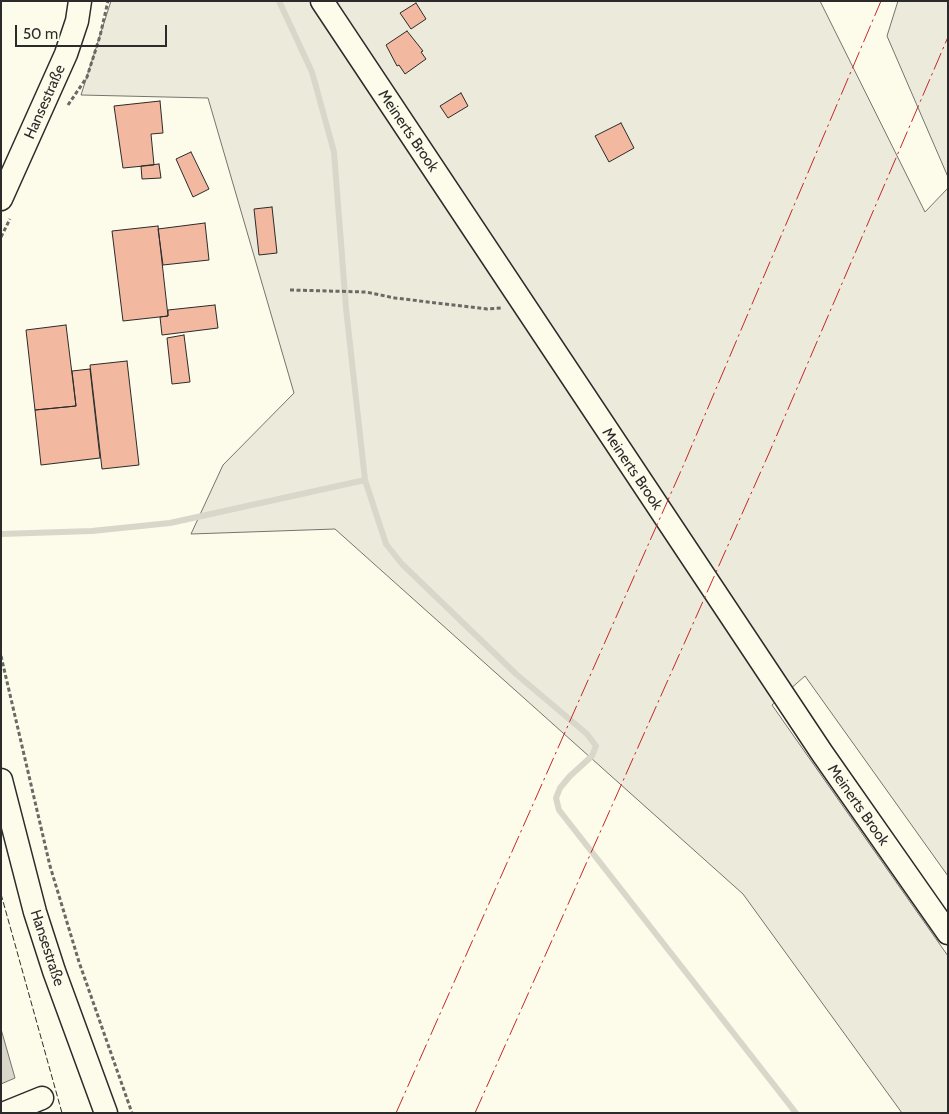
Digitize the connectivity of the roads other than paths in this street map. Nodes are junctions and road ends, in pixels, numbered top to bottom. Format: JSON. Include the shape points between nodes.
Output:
{"nodes":[{"id":1,"x":80,"y":1,"type":"edge"},
{"id":2,"x":322,"y":1,"type":"edge"},
{"id":3,"x":1,"y":199,"type":"edge"},
{"id":4,"x":1,"y":780,"type":"edge"},
{"id":5,"x":948,"y":933,"type":"edge"},
{"id":6,"x":42,"y":1098,"type":"dead end"},
{"id":7,"x":5,"y":1113,"type":"edge"},
{"id":8,"x":106,"y":1113,"type":"edge"}],
"edges":[{"from":1,"to":3,"type":"street","name":"Hansestraße","via":[[66,54]]},
{"from":2,"to":5,"type":"street","name":"Meinerts Brook","via":[[822,753]]},
{"from":4,"to":8,"type":"street","name":"Hansestraße","via":[[35,912]]},
{"from":6,"to":7,"type":"street"}]}
